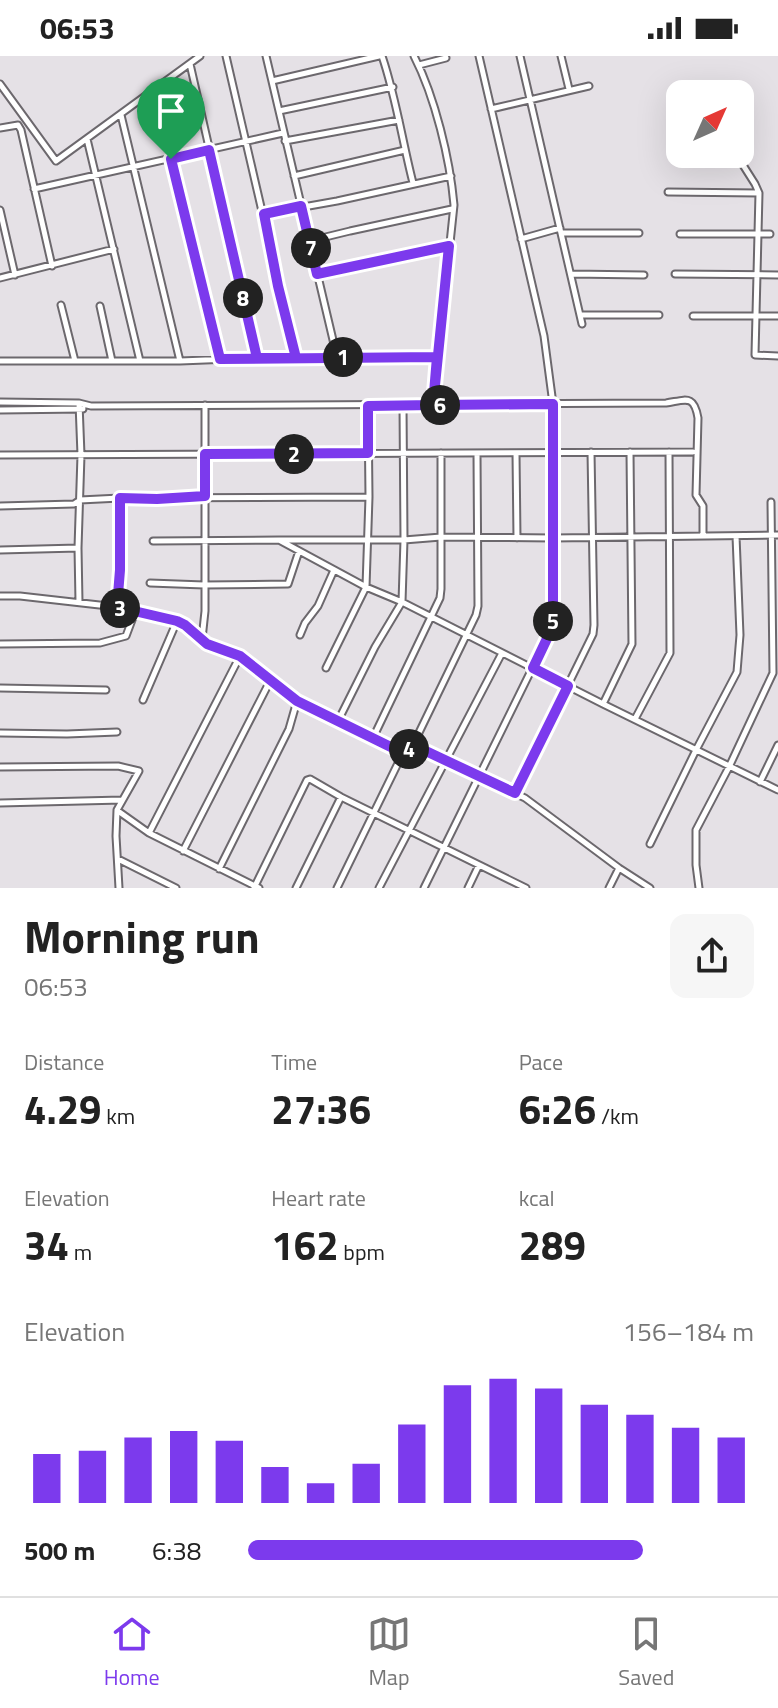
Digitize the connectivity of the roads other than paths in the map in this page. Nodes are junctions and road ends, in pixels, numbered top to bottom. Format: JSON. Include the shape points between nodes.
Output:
{"nodes":[{"id":1,"x":200,"y":56,"type":"edge"},
{"id":2,"x":226,"y":56,"type":"edge"},
{"id":3,"x":267,"y":56,"type":"edge"},
{"id":4,"x":381,"y":56,"type":"edge"},
{"id":5,"x":414,"y":56,"type":"edge"},
{"id":6,"x":479,"y":56,"type":"edge"},
{"id":7,"x":520,"y":56,"type":"edge"},
{"id":8,"x":561,"y":56,"type":"edge"},
{"id":9,"x":446,"y":58,"type":"edge"},
{"id":10,"x":190,"y":64,"type":"junction"},
{"id":11,"x":419,"y":65,"type":"junction"},
{"id":12,"x":272,"y":81,"type":"junction"},
{"id":13,"x":0,"y":84,"type":"edge"},
{"id":14,"x":589,"y":86,"type":"dead end"},
{"id":15,"x":393,"y":87,"type":"junction"},
{"id":16,"x":157,"y":88,"type":"junction"},
{"id":17,"x":569,"y":89,"type":"junction"},
{"id":18,"x":530,"y":99,"type":"junction"},
{"id":19,"x":491,"y":109,"type":"junction"},
{"id":20,"x":279,"y":111,"type":"junction"},
{"id":21,"x":121,"y":115,"type":"junction"},
{"id":22,"x":399,"y":120,"type":"junction"},
{"id":23,"x":0,"y":128,"type":"edge"},
{"id":24,"x":283,"y":133,"type":"junction"},
{"id":25,"x":87,"y":139,"type":"junction"},
{"id":26,"x":285,"y":141,"type":"junction"},
{"id":27,"x":247,"y":142,"type":"junction"},
{"id":28,"x":209,"y":150,"type":"junction"},
{"id":29,"x":405,"y":150,"type":"junction"},
{"id":30,"x":171,"y":159,"type":"junction"},
{"id":31,"x":133,"y":166,"type":"junction"},
{"id":32,"x":744,"y":168,"type":"edge"},
{"id":33,"x":96,"y":176,"type":"junction"},
{"id":34,"x":294,"y":176,"type":"junction"},
{"id":35,"x":451,"y":176,"type":"junction"},
{"id":36,"x":413,"y":183,"type":"junction"},
{"id":37,"x":34,"y":189,"type":"junction"},
{"id":38,"x":668,"y":192,"type":"dead end"},
{"id":39,"x":759,"y":193,"type":"junction"},
{"id":40,"x":301,"y":206,"type":"junction"},
{"id":41,"x":453,"y":209,"type":"junction"},
{"id":42,"x":0,"y":210,"type":"edge"},
{"id":43,"x":264,"y":214,"type":"junction"},
{"id":44,"x":561,"y":230,"type":"junction"},
{"id":45,"x":639,"y":233,"type":"dead end"},
{"id":46,"x":680,"y":234,"type":"dead end"},
{"id":47,"x":758,"y":234,"type":"junction"},
{"id":48,"x":770,"y":234,"type":"dead end"},
{"id":49,"x":521,"y":239,"type":"junction"},
{"id":50,"x":309,"y":241,"type":"junction"},
{"id":51,"x":449,"y":246,"type":"junction"},
{"id":52,"x":114,"y":249,"type":"junction"},
{"id":53,"x":52,"y":266,"type":"junction"},
{"id":54,"x":317,"y":274,"type":"junction"},
{"id":55,"x":571,"y":274,"type":"junction"},
{"id":56,"x":675,"y":274,"type":"dead end"},
{"id":57,"x":15,"y":275,"type":"junction"},
{"id":58,"x":644,"y":275,"type":"dead end"},
{"id":59,"x":757,"y":275,"type":"junction"},
{"id":60,"x":778,"y":275,"type":"edge"},
{"id":61,"x":0,"y":278,"type":"edge"},
{"id":62,"x":61,"y":305,"type":"dead end"},
{"id":63,"x":100,"y":306,"type":"dead end"},
{"id":64,"x":580,"y":315,"type":"junction"},
{"id":65,"x":659,"y":315,"type":"dead end"},
{"id":66,"x":693,"y":316,"type":"dead end"},
{"id":67,"x":756,"y":316,"type":"junction"},
{"id":68,"x":778,"y":316,"type":"edge"},
{"id":69,"x":582,"y":324,"type":"dead end"},
{"id":70,"x":778,"y":356,"type":"edge"},
{"id":71,"x":337,"y":357,"type":"junction"},
{"id":72,"x":437,"y":357,"type":"junction"},
{"id":73,"x":257,"y":358,"type":"junction"},
{"id":74,"x":296,"y":358,"type":"junction"},
{"id":75,"x":220,"y":359,"type":"junction"},
{"id":76,"x":0,"y":361,"type":"edge"},
{"id":77,"x":75,"y":361,"type":"junction"},
{"id":78,"x":112,"y":361,"type":"junction"},
{"id":79,"x":140,"y":361,"type":"junction"},
{"id":80,"x":180,"y":361,"type":"junction"},
{"id":81,"x":0,"y":402,"type":"edge"},
{"id":82,"x":79,"y":403,"type":"junction"},
{"id":83,"x":205,"y":404,"type":"junction"},
{"id":84,"x":553,"y":404,"type":"junction"},
{"id":85,"x":403,"y":405,"type":"junction"},
{"id":86,"x":433,"y":405,"type":"junction"},
{"id":87,"x":91,"y":406,"type":"junction"},
{"id":88,"x":368,"y":406,"type":"junction"},
{"id":89,"x":0,"y":410,"type":"edge"},
{"id":90,"x":80,"y":410,"type":"junction"},
{"id":91,"x":552,"y":452,"type":"junction"},
{"id":92,"x":591,"y":452,"type":"junction"},
{"id":93,"x":630,"y":452,"type":"junction"},
{"id":94,"x":669,"y":452,"type":"junction"},
{"id":95,"x":693,"y":452,"type":"dead end"},
{"id":96,"x":368,"y":453,"type":"junction"},
{"id":97,"x":404,"y":453,"type":"junction"},
{"id":98,"x":441,"y":453,"type":"junction"},
{"id":99,"x":477,"y":453,"type":"junction"},
{"id":100,"x":516,"y":453,"type":"junction"},
{"id":101,"x":205,"y":454,"type":"junction"},
{"id":102,"x":0,"y":455,"type":"edge"},
{"id":103,"x":81,"y":455,"type":"junction"},
{"id":104,"x":205,"y":496,"type":"junction"},
{"id":105,"x":369,"y":497,"type":"junction"},
{"id":106,"x":120,"y":498,"type":"junction"},
{"id":107,"x":80,"y":500,"type":"junction"},
{"id":108,"x":771,"y":502,"type":"dead end"},
{"id":109,"x":0,"y":506,"type":"edge"},
{"id":110,"x":775,"y":535,"type":"edge"},
{"id":111,"x":703,"y":536,"type":"junction"},
{"id":112,"x":736,"y":536,"type":"junction"},
{"id":113,"x":441,"y":537,"type":"junction"},
{"id":114,"x":478,"y":537,"type":"junction"},
{"id":115,"x":631,"y":537,"type":"junction"},
{"id":116,"x":669,"y":537,"type":"junction"},
{"id":117,"x":517,"y":538,"type":"junction"},
{"id":118,"x":553,"y":538,"type":"junction"},
{"id":119,"x":593,"y":538,"type":"junction"},
{"id":120,"x":279,"y":540,"type":"junction"},
{"id":121,"x":368,"y":540,"type":"junction"},
{"id":122,"x":404,"y":540,"type":"junction"},
{"id":123,"x":153,"y":541,"type":"dead end"},
{"id":124,"x":205,"y":541,"type":"junction"},
{"id":125,"x":78,"y":548,"type":"junction"},
{"id":126,"x":0,"y":550,"type":"edge"},
{"id":127,"x":299,"y":551,"type":"junction"},
{"id":128,"x":334,"y":570,"type":"junction"},
{"id":129,"x":150,"y":583,"type":"dead end"},
{"id":130,"x":204,"y":585,"type":"junction"},
{"id":131,"x":366,"y":587,"type":"junction"},
{"id":132,"x":0,"y":596,"type":"edge"},
{"id":133,"x":79,"y":602,"type":"junction"},
{"id":134,"x":402,"y":602,"type":"junction"},
{"id":135,"x":117,"y":607,"type":"junction"},
{"id":136,"x":135,"y":612,"type":"junction"},
{"id":137,"x":432,"y":618,"type":"junction"},
{"id":138,"x":177,"y":621,"type":"junction"},
{"id":139,"x":300,"y":635,"type":"dead end"},
{"id":140,"x":467,"y":636,"type":"junction"},
{"id":141,"x":202,"y":640,"type":"junction"},
{"id":142,"x":0,"y":644,"type":"edge"},
{"id":143,"x":502,"y":653,"type":"junction"},
{"id":144,"x":240,"y":656,"type":"junction"},
{"id":145,"x":326,"y":668,"type":"dead end"},
{"id":146,"x":533,"y":668,"type":"junction"},
{"id":147,"x":270,"y":681,"type":"junction"},
{"id":148,"x":568,"y":686,"type":"junction"},
{"id":149,"x":0,"y":688,"type":"edge"},
{"id":150,"x":106,"y":690,"type":"dead end"},
{"id":151,"x":143,"y":700,"type":"dead end"},
{"id":152,"x":297,"y":701,"type":"junction"},
{"id":153,"x":603,"y":704,"type":"junction"},
{"id":154,"x":635,"y":719,"type":"junction"},
{"id":155,"x":338,"y":721,"type":"junction"},
{"id":156,"x":117,"y":732,"type":"dead end"},
{"id":157,"x":0,"y":733,"type":"edge"},
{"id":158,"x":373,"y":738,"type":"junction"},
{"id":159,"x":413,"y":745,"type":"junction"},
{"id":160,"x":778,"y":745,"type":"edge"},
{"id":161,"x":696,"y":750,"type":"junction"},
{"id":162,"x":403,"y":753,"type":"junction"},
{"id":163,"x":444,"y":760,"type":"junction"},
{"id":164,"x":0,"y":767,"type":"edge"},
{"id":165,"x":729,"y":767,"type":"junction"},
{"id":166,"x":479,"y":776,"type":"junction"},
{"id":167,"x":760,"y":782,"type":"junction"},
{"id":168,"x":778,"y":790,"type":"edge"},
{"id":169,"x":515,"y":793,"type":"junction"},
{"id":170,"x":341,"y":797,"type":"junction"},
{"id":171,"x":122,"y":800,"type":"junction"},
{"id":172,"x":0,"y":803,"type":"edge"},
{"id":173,"x":117,"y":810,"type":"junction"},
{"id":174,"x":374,"y":812,"type":"junction"},
{"id":175,"x":410,"y":831,"type":"junction"},
{"id":176,"x":149,"y":833,"type":"junction"},
{"id":177,"x":650,"y":844,"type":"dead end"},
{"id":178,"x":444,"y":847,"type":"junction"},
{"id":179,"x":183,"y":851,"type":"junction"},
{"id":180,"x":118,"y":859,"type":"junction"},
{"id":181,"x":479,"y":865,"type":"junction"},
{"id":182,"x":619,"y":868,"type":"junction"},
{"id":183,"x":219,"y":869,"type":"junction"},
{"id":184,"x":513,"y":881,"type":"junction"},
{"id":185,"x":256,"y":887,"type":"edge"},
{"id":186,"x":647,"y":887,"type":"edge"},
{"id":187,"x":119,"y":888,"type":"edge"},
{"id":188,"x":176,"y":888,"type":"edge"},
{"id":189,"x":296,"y":888,"type":"edge"},
{"id":190,"x":337,"y":888,"type":"edge"},
{"id":191,"x":379,"y":888,"type":"edge"},
{"id":192,"x":424,"y":888,"type":"edge"},
{"id":193,"x":468,"y":888,"type":"edge"},
{"id":194,"x":510,"y":888,"type":"edge"},
{"id":195,"x":526,"y":888,"type":"edge"},
{"id":196,"x":609,"y":888,"type":"edge"},
{"id":197,"x":699,"y":888,"type":"edge"}],
"edges":[{"from":1,"to":10,"type":"street"},
{"from":2,"to":27,"type":"street"},
{"from":3,"to":12,"type":"street"},
{"from":4,"to":12,"type":"street"},
{"from":4,"to":15,"type":"street"},
{"from":5,"to":11,"type":"street"},
{"from":6,"to":19,"type":"street"},
{"from":7,"to":18,"type":"street"},
{"from":8,"to":17,"type":"street"},
{"from":9,"to":11,"type":"street"},
{"from":10,"to":16,"type":"street"},
{"from":10,"to":28,"type":"street"},
{"from":11,"to":35,"type":"street"},
{"from":12,"to":20,"type":"street"},
{"from":13,"to":25,"type":"street","via":[[56,161]]},
{"from":14,"to":17,"type":"street"},
{"from":15,"to":20,"type":"street"},
{"from":15,"to":22,"type":"street"},
{"from":16,"to":21,"type":"street"},
{"from":16,"to":30,"type":"street"},
{"from":17,"to":18,"type":"street"},
{"from":18,"to":19,"type":"street"},
{"from":18,"to":44,"type":"street"},
{"from":19,"to":49,"type":"street"},
{"from":20,"to":24,"type":"street"},
{"from":21,"to":25,"type":"street"},
{"from":21,"to":31,"type":"street"},
{"from":22,"to":26,"type":"street"},
{"from":22,"to":29,"type":"street"},
{"from":23,"to":37,"type":"street","via":[[18,125]]},
{"from":24,"to":26,"type":"street"},
{"from":24,"to":27,"type":"street"},
{"from":25,"to":33,"type":"street"},
{"from":26,"to":34,"type":"street"},
{"from":27,"to":28,"type":"street"},
{"from":27,"to":43,"type":"street"},
{"from":28,"to":30,"type":"street"},
{"from":28,"to":73,"type":"street"},
{"from":29,"to":34,"type":"street"},
{"from":29,"to":36,"type":"street"},
{"from":30,"to":31,"type":"street"},
{"from":30,"to":75,"type":"street"},
{"from":31,"to":33,"type":"street"},
{"from":31,"to":80,"type":"street"},
{"from":32,"to":39,"type":"street"},
{"from":33,"to":37,"type":"street"},
{"from":33,"to":52,"type":"street"},
{"from":34,"to":40,"type":"street"},
{"from":35,"to":36,"type":"street"},
{"from":35,"to":41,"type":"street"},
{"from":36,"to":40,"type":"street"},
{"from":37,"to":53,"type":"street"},
{"from":38,"to":39,"type":"street"},
{"from":39,"to":47,"type":"street"},
{"from":40,"to":43,"type":"street"},
{"from":40,"to":50,"type":"street"},
{"from":41,"to":50,"type":"street"},
{"from":41,"to":51,"type":"street"},
{"from":42,"to":57,"type":"street"},
{"from":43,"to":74,"type":"street"},
{"from":44,"to":45,"type":"street"},
{"from":44,"to":49,"type":"street"},
{"from":44,"to":55,"type":"street"},
{"from":46,"to":47,"type":"street"},
{"from":47,"to":48,"type":"street"},
{"from":47,"to":59,"type":"street"},
{"from":49,"to":84,"type":"street","via":[[544,336]]},
{"from":50,"to":54,"type":"street"},
{"from":51,"to":54,"type":"street"},
{"from":51,"to":72,"type":"street"},
{"from":52,"to":53,"type":"street"},
{"from":52,"to":79,"type":"street"},
{"from":53,"to":57,"type":"street"},
{"from":54,"to":71,"type":"street"},
{"from":55,"to":58,"type":"street"},
{"from":55,"to":64,"type":"street"},
{"from":56,"to":59,"type":"street"},
{"from":57,"to":61,"type":"street"},
{"from":59,"to":60,"type":"street"},
{"from":59,"to":67,"type":"street"},
{"from":62,"to":77,"type":"street"},
{"from":63,"to":78,"type":"street"},
{"from":64,"to":65,"type":"street"},
{"from":64,"to":69,"type":"street"},
{"from":66,"to":67,"type":"street"},
{"from":67,"to":68,"type":"street"},
{"from":67,"to":70,"type":"street","via":[[755,355]]},
{"from":71,"to":72,"type":"street"},
{"from":71,"to":74,"type":"street"},
{"from":72,"to":86,"type":"street"},
{"from":73,"to":74,"type":"street"},
{"from":73,"to":75,"type":"street"},
{"from":75,"to":80,"type":"street"},
{"from":76,"to":77,"type":"street"},
{"from":77,"to":78,"type":"street"},
{"from":78,"to":79,"type":"street"},
{"from":79,"to":80,"type":"street"},
{"from":81,"to":82,"type":"street"},
{"from":82,"to":87,"type":"street"},
{"from":82,"to":90,"type":"street"},
{"from":83,"to":87,"type":"street"},
{"from":83,"to":88,"type":"street"},
{"from":83,"to":101,"type":"street"},
{"from":84,"to":86,"type":"street"},
{"from":84,"to":91,"type":"street"},
{"from":84,"to":111,"type":"street","via":[[693,401]]},
{"from":85,"to":86,"type":"street"},
{"from":85,"to":88,"type":"street"},
{"from":85,"to":97,"type":"street"},
{"from":87,"to":90,"type":"street"},
{"from":88,"to":96,"type":"street"},
{"from":89,"to":90,"type":"street"},
{"from":90,"to":103,"type":"street"},
{"from":91,"to":92,"type":"street"},
{"from":91,"to":100,"type":"street"},
{"from":91,"to":118,"type":"street"},
{"from":92,"to":93,"type":"street"},
{"from":92,"to":119,"type":"street"},
{"from":93,"to":94,"type":"street"},
{"from":93,"to":115,"type":"street"},
{"from":94,"to":95,"type":"street"},
{"from":94,"to":116,"type":"street"},
{"from":96,"to":97,"type":"street"},
{"from":96,"to":101,"type":"street"},
{"from":96,"to":105,"type":"street"},
{"from":97,"to":98,"type":"street"},
{"from":97,"to":122,"type":"street"},
{"from":98,"to":99,"type":"street"},
{"from":98,"to":113,"type":"street"},
{"from":99,"to":100,"type":"street"},
{"from":99,"to":114,"type":"street"},
{"from":100,"to":117,"type":"street"},
{"from":101,"to":103,"type":"street"},
{"from":101,"to":104,"type":"street"},
{"from":102,"to":103,"type":"street"},
{"from":103,"to":107,"type":"street"},
{"from":104,"to":105,"type":"street"},
{"from":104,"to":106,"type":"street"},
{"from":104,"to":124,"type":"street"},
{"from":105,"to":121,"type":"street"},
{"from":106,"to":107,"type":"street"},
{"from":106,"to":135,"type":"street"},
{"from":107,"to":109,"type":"street"},
{"from":107,"to":125,"type":"street"},
{"from":108,"to":110,"type":"street"},
{"from":110,"to":112,"type":"street"},
{"from":110,"to":165,"type":"street","via":[[773,673]]},
{"from":111,"to":112,"type":"street"},
{"from":111,"to":116,"type":"street"},
{"from":112,"to":161,"type":"street","via":[[737,672]]},
{"from":113,"to":114,"type":"street"},
{"from":113,"to":122,"type":"street"},
{"from":113,"to":137,"type":"street","via":[[441,589]]},
{"from":114,"to":117,"type":"street"},
{"from":114,"to":140,"type":"street","via":[[478,606]]},
{"from":115,"to":116,"type":"street"},
{"from":115,"to":119,"type":"street"},
{"from":115,"to":153,"type":"street","via":[[632,644]]},
{"from":116,"to":154,"type":"street","via":[[670,653]]},
{"from":117,"to":118,"type":"street"},
{"from":118,"to":119,"type":"street"},
{"from":118,"to":146,"type":"street","via":[[553,626]]},
{"from":119,"to":148,"type":"street","via":[[593,634]]},
{"from":120,"to":121,"type":"street"},
{"from":120,"to":124,"type":"street"},
{"from":120,"to":127,"type":"street"},
{"from":121,"to":122,"type":"street"},
{"from":121,"to":131,"type":"street"},
{"from":122,"to":134,"type":"street"},
{"from":123,"to":124,"type":"street"},
{"from":124,"to":130,"type":"street"},
{"from":125,"to":126,"type":"street"},
{"from":125,"to":133,"type":"street"},
{"from":127,"to":128,"type":"street"},
{"from":127,"to":130,"type":"street","via":[[288,584]]},
{"from":128,"to":131,"type":"street"},
{"from":128,"to":139,"type":"street"},
{"from":129,"to":130,"type":"street"},
{"from":130,"to":141,"type":"street"},
{"from":131,"to":134,"type":"street"},
{"from":131,"to":145,"type":"street"},
{"from":132,"to":133,"type":"street"},
{"from":133,"to":135,"type":"street"},
{"from":134,"to":137,"type":"street"},
{"from":134,"to":155,"type":"street"},
{"from":135,"to":136,"type":"street"},
{"from":136,"to":138,"type":"street"},
{"from":136,"to":142,"type":"street","via":[[126,636],[100,643]]},
{"from":137,"to":140,"type":"street"},
{"from":137,"to":158,"type":"street"},
{"from":138,"to":141,"type":"street"},
{"from":138,"to":151,"type":"street"},
{"from":140,"to":143,"type":"street"},
{"from":140,"to":159,"type":"street"},
{"from":141,"to":144,"type":"street"},
{"from":143,"to":146,"type":"street"},
{"from":143,"to":163,"type":"street"},
{"from":144,"to":147,"type":"street"},
{"from":144,"to":176,"type":"street"},
{"from":146,"to":148,"type":"street"},
{"from":146,"to":166,"type":"street"},
{"from":147,"to":152,"type":"street"},
{"from":147,"to":179,"type":"street"},
{"from":148,"to":153,"type":"street"},
{"from":148,"to":169,"type":"street"},
{"from":149,"to":150,"type":"street"},
{"from":152,"to":155,"type":"street"},
{"from":152,"to":183,"type":"street","via":[[289,729]]},
{"from":153,"to":154,"type":"street"},
{"from":154,"to":161,"type":"street"},
{"from":155,"to":158,"type":"street"},
{"from":156,"to":157,"type":"street"},
{"from":158,"to":162,"type":"street"},
{"from":159,"to":162,"type":"street"},
{"from":159,"to":163,"type":"street"},
{"from":160,"to":167,"type":"street"},
{"from":161,"to":165,"type":"street"},
{"from":161,"to":177,"type":"street"},
{"from":162,"to":174,"type":"street"},
{"from":163,"to":166,"type":"street"},
{"from":163,"to":175,"type":"street"},
{"from":164,"to":171,"type":"street","via":[[118,766],[139,771]]},
{"from":165,"to":167,"type":"street"},
{"from":165,"to":197,"type":"street","via":[[696,830]]},
{"from":166,"to":169,"type":"street"},
{"from":166,"to":178,"type":"street"},
{"from":167,"to":168,"type":"street"},
{"from":169,"to":182,"type":"street"},
{"from":170,"to":174,"type":"street"},
{"from":170,"to":185,"type":"street","via":[[307,780]]},
{"from":170,"to":189,"type":"street"},
{"from":171,"to":172,"type":"street"},
{"from":171,"to":173,"type":"street"},
{"from":173,"to":176,"type":"street"},
{"from":173,"to":180,"type":"street"},
{"from":174,"to":175,"type":"street"},
{"from":174,"to":190,"type":"street"},
{"from":175,"to":178,"type":"street"},
{"from":175,"to":191,"type":"street"},
{"from":176,"to":179,"type":"street"},
{"from":178,"to":181,"type":"street"},
{"from":178,"to":192,"type":"street"},
{"from":179,"to":183,"type":"street"},
{"from":180,"to":187,"type":"street"},
{"from":180,"to":188,"type":"street"},
{"from":181,"to":184,"type":"street"},
{"from":181,"to":193,"type":"street"},
{"from":182,"to":186,"type":"street"},
{"from":182,"to":196,"type":"street"},
{"from":183,"to":185,"type":"street"},
{"from":184,"to":194,"type":"street"},
{"from":184,"to":195,"type":"street"}]}
